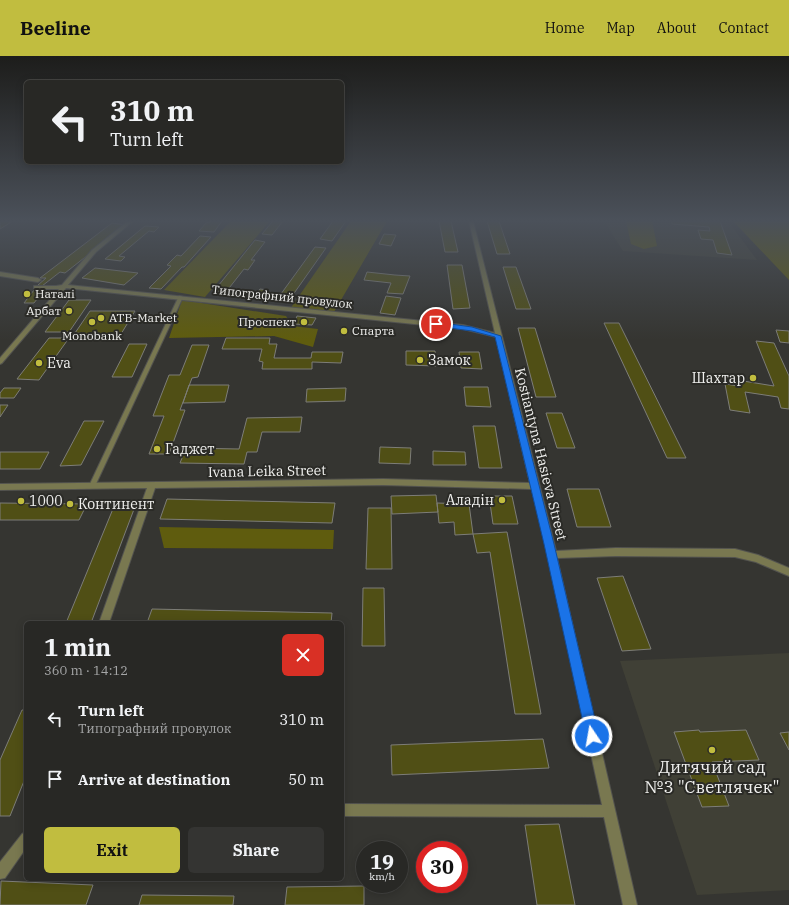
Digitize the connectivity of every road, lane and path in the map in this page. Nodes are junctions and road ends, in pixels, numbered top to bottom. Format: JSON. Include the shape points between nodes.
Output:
{"nodes":[{"id":1,"x":86,"y":261,"type":"edge"},
{"id":2,"x":480,"y":261,"type":"edge"},
{"id":3,"x":0,"y":274,"type":"edge"},
{"id":4,"x":38,"y":280,"type":"dead end"},
{"id":5,"x":64,"y":286,"type":"junction"},
{"id":6,"x":36,"y":287,"type":"dead end"},
{"id":7,"x":181,"y":297,"type":"junction"},
{"id":8,"x":498,"y":336,"type":"junction"},
{"id":9,"x":0,"y":362,"type":"edge"},
{"id":10,"x":152,"y":485,"type":"junction"},
{"id":11,"x":92,"y":486,"type":"junction"},
{"id":12,"x":534,"y":486,"type":"junction"},
{"id":13,"x":0,"y":487,"type":"edge"},
{"id":14,"x":552,"y":555,"type":"junction"},
{"id":15,"x":789,"y":572,"type":"edge"},
{"id":16,"x":105,"y":621,"type":"edge"},
{"id":17,"x":344,"y":810,"type":"edge"},
{"id":18,"x":609,"y":811,"type":"junction"},
{"id":19,"x":24,"y":841,"type":"edge"},
{"id":20,"x":0,"y":873,"type":"edge"},
{"id":21,"x":630,"y":905,"type":"edge"}],
"edges":[{"from":1,"to":5,"type":"street"},
{"from":2,"to":8,"type":"street","name":"Kostiantyna Hasieva Street"},
{"from":3,"to":4,"type":"street"},
{"from":5,"to":6,"type":"street","name":"Типографний провулок"},
{"from":5,"to":7,"type":"street","name":"Типографний провулок"},
{"from":5,"to":9,"type":"street"},
{"from":7,"to":8,"type":"street","name":"Типографний провулок","via":[[463,327]]},
{"from":7,"to":11,"type":"lane"},
{"from":8,"to":12,"type":"street","name":"Kostiantyna Hasieva Street"},
{"from":10,"to":11,"type":"street","name":"Ivana Leika Street"},
{"from":10,"to":12,"type":"street","name":"Ivana Leika Street","via":[[383,482]]},
{"from":10,"to":16,"type":"street"},
{"from":11,"to":13,"type":"street","name":"Ivana Leika Street"},
{"from":12,"to":14,"type":"street","name":"Kostiantyna Hasieva Street"},
{"from":14,"to":15,"type":"street","via":[[735,552]]},
{"from":14,"to":18,"type":"street","name":"Kostiantyna Hasieva Street"},
{"from":17,"to":18,"type":"street"},
{"from":18,"to":21,"type":"street","name":"Kostiantyna Hasieva Street"},
{"from":19,"to":20,"type":"street"}]}
